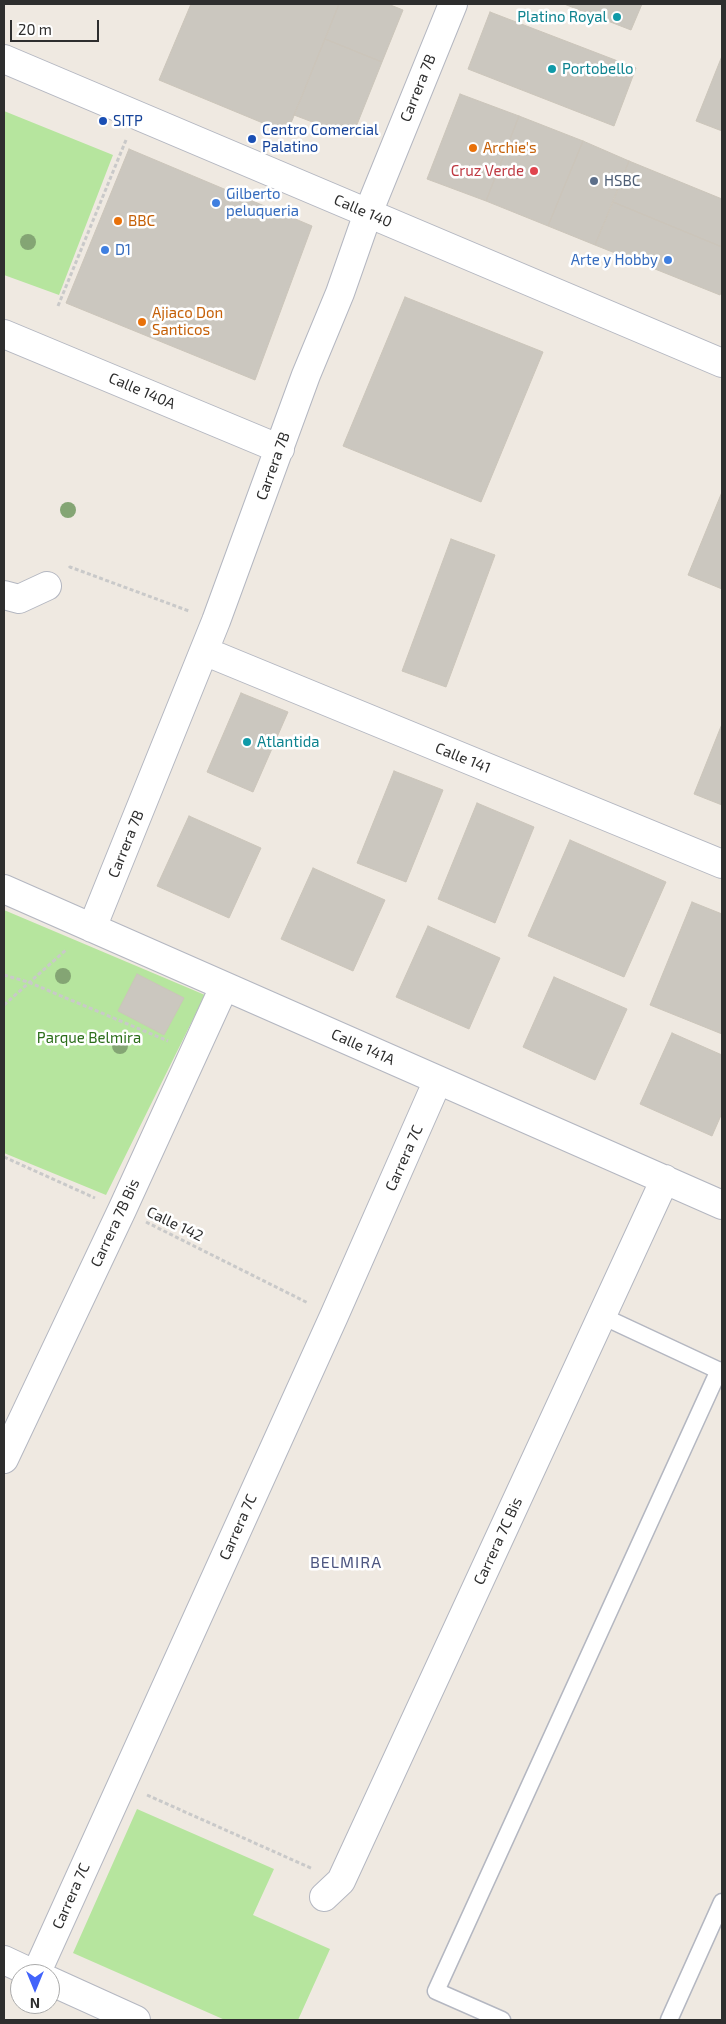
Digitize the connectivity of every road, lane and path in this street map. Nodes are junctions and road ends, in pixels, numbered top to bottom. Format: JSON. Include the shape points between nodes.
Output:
{"nodes":[{"id":1,"x":453,"y":4,"type":"edge"},
{"id":2,"x":4,"y":59,"type":"edge"},
{"id":3,"x":128,"y":135,"type":"dead end"},
{"id":4,"x":368,"y":213,"type":"junction"},
{"id":5,"x":58,"y":306,"type":"dead end"},
{"id":6,"x":4,"y":334,"type":"edge"},
{"id":7,"x":722,"y":363,"type":"edge"},
{"id":8,"x":280,"y":449,"type":"junction"},
{"id":9,"x":47,"y":586,"type":"joint"},
{"id":10,"x":4,"y":595,"type":"edge"},
{"id":11,"x":216,"y":621,"type":"junction"},
{"id":12,"x":204,"y":651,"type":"junction"},
{"id":13,"x":722,"y":864,"type":"edge"},
{"id":14,"x":4,"y":889,"type":"edge"},
{"id":15,"x":92,"y":928,"type":"junction"},
{"id":16,"x":4,"y":974,"type":"edge"},
{"id":17,"x":28,"y":982,"type":"junction"},
{"id":18,"x":224,"y":987,"type":"junction"},
{"id":19,"x":4,"y":1005,"type":"edge"},
{"id":20,"x":194,"y":1052,"type":"junction"},
{"id":21,"x":438,"y":1080,"type":"junction"},
{"id":22,"x":4,"y":1157,"type":"edge"},
{"id":23,"x":665,"y":1179,"type":"junction"},
{"id":24,"x":722,"y":1205,"type":"edge"},
{"id":25,"x":122,"y":1210,"type":"junction"},
{"id":26,"x":334,"y":1316,"type":"junction"},
{"id":27,"x":602,"y":1316,"type":"junction"},
{"id":28,"x":720,"y":1371,"type":"edge"},
{"id":29,"x":4,"y":1459,"type":"edge"},
{"id":30,"x":122,"y":1784,"type":"junction"},
{"id":31,"x":332,"y":1889,"type":"joint"},
{"id":32,"x":722,"y":1902,"type":"edge"},
{"id":33,"x":40,"y":1964,"type":"edge"},
{"id":34,"x":60,"y":1986,"type":"edge"},
{"id":35,"x":136,"y":2020,"type":"edge"},
{"id":36,"x":502,"y":2020,"type":"edge"},
{"id":37,"x":669,"y":2020,"type":"edge"}],
"edges":[{"from":1,"to":4,"type":"street","name":"Carrera 7B"},
{"from":2,"to":4,"type":"street","name":"Calle 140"},
{"from":3,"to":5,"type":"path"},
{"from":4,"to":7,"type":"street","name":"Calle 140"},
{"from":4,"to":8,"type":"street","name":"Carrera 7B"},
{"from":6,"to":8,"type":"street","name":"Calle 140A"},
{"from":8,"to":11,"type":"street","name":"Carrera 7B"},
{"from":9,"to":10,"type":"street","via":[[19,599]]},
{"from":9,"to":11,"type":"path","via":[[70,567]]},
{"from":11,"to":12,"type":"street","name":"Carrera 7B"},
{"from":12,"to":13,"type":"street","name":"Calle 141"},
{"from":12,"to":15,"type":"street","name":"Carrera 7B"},
{"from":14,"to":15,"type":"street","name":"Calle 141A"},
{"from":15,"to":17,"type":"path"},
{"from":15,"to":18,"type":"street","name":"Calle 141A"},
{"from":16,"to":17,"type":"path"},
{"from":17,"to":19,"type":"path"},
{"from":17,"to":20,"type":"path"},
{"from":18,"to":20,"type":"street","name":"Carrera 7B Bis"},
{"from":18,"to":21,"type":"street","name":"Calle 141A"},
{"from":20,"to":25,"type":"street","name":"Carrera 7B Bis"},
{"from":21,"to":23,"type":"street","name":"Calle 141A"},
{"from":21,"to":26,"type":"street","name":"Carrera 7C"},
{"from":22,"to":25,"type":"path","name":"Calle 142"},
{"from":23,"to":24,"type":"street","name":"Calle 141A"},
{"from":23,"to":27,"type":"street","name":"Carrera 7C Bis"},
{"from":25,"to":26,"type":"path","name":"Calle 142"},
{"from":25,"to":29,"type":"street","name":"Carrera 7B Bis"},
{"from":26,"to":30,"type":"street","name":"Carrera 7C"},
{"from":27,"to":28,"type":"lane"},
{"from":27,"to":31,"type":"street","name":"Carrera 7C Bis"},
{"from":28,"to":36,"type":"lane","via":[[436,1991]]},
{"from":30,"to":31,"type":"path"},
{"from":30,"to":33,"type":"street","name":"Carrera 7C"},
{"from":32,"to":37,"type":"lane"},
{"from":34,"to":35,"type":"street"}]}
